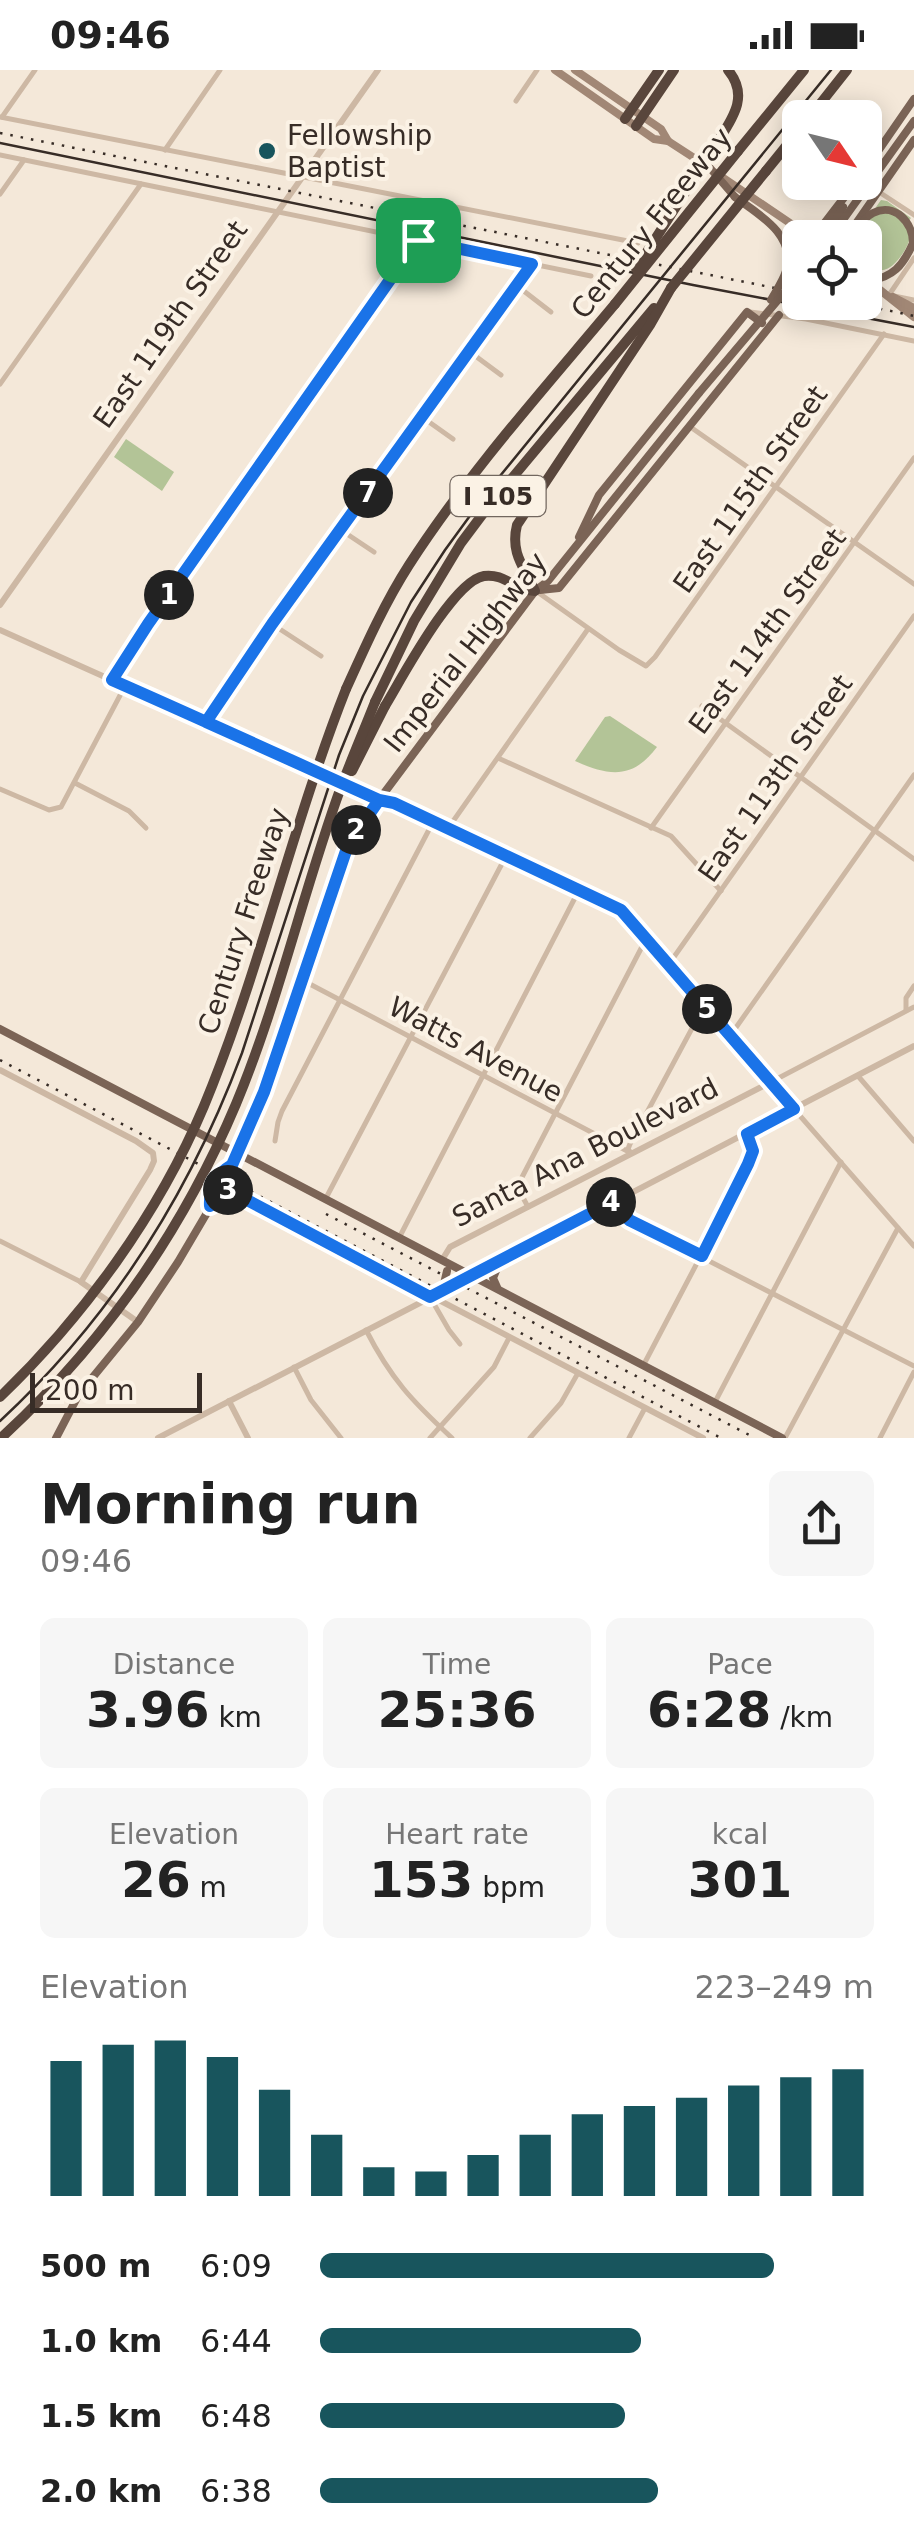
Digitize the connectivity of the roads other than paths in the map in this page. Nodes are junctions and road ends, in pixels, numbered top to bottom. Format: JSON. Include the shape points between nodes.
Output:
{"nodes":[{"id":1,"x":35,"y":70,"type":"edge"},
{"id":2,"x":220,"y":70,"type":"edge"},
{"id":3,"x":378,"y":70,"type":"edge"},
{"id":4,"x":537,"y":70,"type":"edge"},
{"id":5,"x":555,"y":70,"type":"edge"},
{"id":6,"x":575,"y":70,"type":"edge"},
{"id":7,"x":659,"y":70,"type":"edge"},
{"id":8,"x":674,"y":70,"type":"edge"},
{"id":9,"x":728,"y":70,"type":"edge"},
{"id":10,"x":804,"y":70,"type":"edge"},
{"id":11,"x":848,"y":70,"type":"edge"},
{"id":12,"x":914,"y":99,"type":"edge"},
{"id":13,"x":824,"y":100,"type":"edge"},
{"id":14,"x":516,"y":102,"type":"dead end"},
{"id":15,"x":1,"y":118,"type":"edge"},
{"id":16,"x":634,"y":118,"type":"junction"},
{"id":17,"x":914,"y":121,"type":"edge"},
{"id":18,"x":914,"y":140,"type":"edge"},
{"id":19,"x":882,"y":145,"type":"edge"},
{"id":20,"x":165,"y":150,"type":"junction"},
{"id":21,"x":782,"y":151,"type":"edge"},
{"id":22,"x":0,"y":155,"type":"edge"},
{"id":23,"x":24,"y":160,"type":"junction"},
{"id":24,"x":710,"y":168,"type":"junction"},
{"id":25,"x":301,"y":177,"type":"junction"},
{"id":26,"x":140,"y":184,"type":"junction"},
{"id":27,"x":882,"y":186,"type":"edge"},
{"id":28,"x":0,"y":194,"type":"edge"},
{"id":29,"x":882,"y":195,"type":"edge"},
{"id":30,"x":842,"y":200,"type":"edge"},
{"id":31,"x":276,"y":213,"type":"junction"},
{"id":32,"x":911,"y":218,"type":"edge"},
{"id":33,"x":786,"y":220,"type":"edge"},
{"id":34,"x":826,"y":220,"type":"edge"},
{"id":35,"x":840,"y":220,"type":"edge"},
{"id":36,"x":864,"y":220,"type":"edge"},
{"id":37,"x":418,"y":240,"type":"junction"},
{"id":38,"x":638,"y":242,"type":"dead end"},
{"id":39,"x":914,"y":258,"type":"edge"},
{"id":40,"x":532,"y":264,"type":"junction"},
{"id":41,"x":591,"y":276,"type":"dead end"},
{"id":42,"x":882,"y":278,"type":"edge"},
{"id":43,"x":516,"y":286,"type":"junction"},
{"id":44,"x":882,"y":290,"type":"edge"},
{"id":45,"x":782,"y":294,"type":"edge"},
{"id":46,"x":889,"y":295,"type":"junction"},
{"id":47,"x":614,"y":304,"type":"junction"},
{"id":48,"x":914,"y":304,"type":"edge"},
{"id":49,"x":552,"y":312,"type":"dead end"},
{"id":50,"x":655,"y":312,"type":"junction"},
{"id":51,"x":747,"y":312,"type":"junction"},
{"id":52,"x":764,"y":314,"type":"junction"},
{"id":53,"x":778,"y":315,"type":"junction"},
{"id":54,"x":914,"y":317,"type":"edge"},
{"id":55,"x":766,"y":331,"type":"junction"},
{"id":56,"x":884,"y":334,"type":"junction"},
{"id":57,"x":914,"y":342,"type":"edge"},
{"id":58,"x":470,"y":352,"type":"junction"},
{"id":59,"x":501,"y":375,"type":"dead end"},
{"id":60,"x":0,"y":384,"type":"edge"},
{"id":61,"x":422,"y":418,"type":"junction"},
{"id":62,"x":688,"y":426,"type":"junction"},
{"id":63,"x":453,"y":439,"type":"dead end"},
{"id":64,"x":914,"y":458,"type":"edge"},
{"id":65,"x":776,"y":488,"type":"junction"},
{"id":66,"x":341,"y":530,"type":"junction"},
{"id":67,"x":855,"y":543,"type":"junction"},
{"id":68,"x":573,"y":550,"type":"junction"},
{"id":69,"x":374,"y":552,"type":"dead end"},
{"id":70,"x":914,"y":584,"type":"edge"},
{"id":71,"x":536,"y":591,"type":"junction"},
{"id":72,"x":0,"y":605,"type":"edge"},
{"id":73,"x":914,"y":616,"type":"edge"},
{"id":74,"x":272,"y":624,"type":"junction"},
{"id":75,"x":588,"y":629,"type":"junction"},
{"id":76,"x":0,"y":630,"type":"edge"},
{"id":77,"x":321,"y":656,"type":"dead end"},
{"id":78,"x":112,"y":680,"type":"junction"},
{"id":79,"x":125,"y":686,"type":"junction"},
{"id":80,"x":380,"y":704,"type":"junction"},
{"id":81,"x":702,"y":706,"type":"dead end"},
{"id":82,"x":206,"y":722,"type":"junction"},
{"id":83,"x":724,"y":723,"type":"junction"},
{"id":84,"x":498,"y":758,"type":"junction"},
{"id":85,"x":914,"y":775,"type":"edge"},
{"id":86,"x":800,"y":777,"type":"junction"},
{"id":87,"x":75,"y":783,"type":"junction"},
{"id":88,"x":0,"y":789,"type":"edge"},
{"id":89,"x":379,"y":800,"type":"junction"},
{"id":90,"x":433,"y":822,"type":"junction"},
{"id":91,"x":146,"y":828,"type":"dead end"},
{"id":92,"x":448,"y":828,"type":"junction"},
{"id":93,"x":651,"y":828,"type":"junction"},
{"id":94,"x":875,"y":830,"type":"junction"},
{"id":95,"x":506,"y":856,"type":"junction"},
{"id":96,"x":914,"y":858,"type":"edge"},
{"id":97,"x":580,"y":890,"type":"junction"},
{"id":98,"x":721,"y":891,"type":"junction"},
{"id":99,"x":646,"y":939,"type":"junction"},
{"id":100,"x":670,"y":964,"type":"junction"},
{"id":101,"x":302,"y":980,"type":"junction"},
{"id":102,"x":914,"y":986,"type":"edge"},
{"id":103,"x":340,"y":1001,"type":"junction"},
{"id":104,"x":704,"y":1006,"type":"junction"},
{"id":105,"x":914,"y":1007,"type":"edge"},
{"id":106,"x":906,"y":1012,"type":"junction"},
{"id":107,"x":0,"y":1029,"type":"edge"},
{"id":108,"x":730,"y":1036,"type":"junction"},
{"id":109,"x":412,"y":1038,"type":"junction"},
{"id":110,"x":914,"y":1046,"type":"edge"},
{"id":111,"x":0,"y":1070,"type":"edge"},
{"id":112,"x":482,"y":1076,"type":"junction"},
{"id":113,"x":858,"y":1076,"type":"junction"},
{"id":114,"x":771,"y":1082,"type":"junction"},
{"id":115,"x":794,"y":1109,"type":"junction"},
{"id":116,"x":554,"y":1112,"type":"junction"},
{"id":117,"x":747,"y":1134,"type":"junction"},
{"id":118,"x":914,"y":1140,"type":"edge"},
{"id":119,"x":275,"y":1141,"type":"dead end"},
{"id":120,"x":238,"y":1152,"type":"junction"},
{"id":121,"x":630,"y":1153,"type":"junction"},
{"id":122,"x":840,"y":1162,"type":"junction"},
{"id":123,"x":232,"y":1165,"type":"junction"},
{"id":124,"x":228,"y":1190,"type":"junction"},
{"id":125,"x":618,"y":1199,"type":"junction"},
{"id":126,"x":326,"y":1200,"type":"junction"},
{"id":127,"x":210,"y":1206,"type":"junction"},
{"id":128,"x":528,"y":1206,"type":"junction"},
{"id":129,"x":898,"y":1228,"type":"junction"},
{"id":130,"x":399,"y":1238,"type":"junction"},
{"id":131,"x":0,"y":1240,"type":"edge"},
{"id":132,"x":914,"y":1246,"type":"edge"},
{"id":133,"x":702,"y":1256,"type":"junction"},
{"id":134,"x":505,"y":1258,"type":"junction"},
{"id":135,"x":442,"y":1260,"type":"junction"},
{"id":136,"x":466,"y":1278,"type":"junction"},
{"id":137,"x":81,"y":1282,"type":"junction"},
{"id":138,"x":444,"y":1289,"type":"junction"},
{"id":139,"x":500,"y":1291,"type":"junction"},
{"id":140,"x":773,"y":1293,"type":"junction"},
{"id":141,"x":430,"y":1297,"type":"junction"},
{"id":142,"x":138,"y":1322,"type":"junction"},
{"id":143,"x":843,"y":1329,"type":"junction"},
{"id":144,"x":366,"y":1330,"type":"junction"},
{"id":145,"x":509,"y":1338,"type":"junction"},
{"id":146,"x":460,"y":1344,"type":"dead end"},
{"id":147,"x":643,"y":1366,"type":"junction"},
{"id":148,"x":294,"y":1367,"type":"junction"},
{"id":149,"x":914,"y":1369,"type":"edge"},
{"id":150,"x":578,"y":1373,"type":"junction"},
{"id":151,"x":0,"y":1397,"type":"edge"},
{"id":152,"x":229,"y":1401,"type":"junction"},
{"id":153,"x":715,"y":1402,"type":"junction"},
{"id":154,"x":645,"y":1408,"type":"junction"},
{"id":155,"x":440,"y":1427,"type":"junction"},
{"id":156,"x":1,"y":1438,"type":"edge"},
{"id":157,"x":56,"y":1438,"type":"edge"},
{"id":158,"x":160,"y":1438,"type":"edge"},
{"id":159,"x":248,"y":1438,"type":"edge"},
{"id":160,"x":341,"y":1438,"type":"edge"},
{"id":161,"x":430,"y":1438,"type":"edge"},
{"id":162,"x":452,"y":1438,"type":"edge"},
{"id":163,"x":530,"y":1438,"type":"edge"},
{"id":164,"x":629,"y":1438,"type":"edge"},
{"id":165,"x":703,"y":1438,"type":"edge"},
{"id":166,"x":784,"y":1438,"type":"edge"},
{"id":167,"x":880,"y":1438,"type":"edge"}],
"edges":[{"from":1,"to":15,"type":"street"},
{"from":2,"to":20,"type":"street"},
{"from":3,"to":25,"type":"street","name":"East 119th Street"},
{"from":4,"to":14,"type":"street"},
{"from":5,"to":16,"type":"main road"},
{"from":6,"to":16,"type":"main road"},
{"from":7,"to":16,"type":"highway"},
{"from":8,"to":16,"type":"highway"},
{"from":9,"to":47,"type":"highway","bridge":true,"via":[[738,86],[737,110]]},
{"from":10,"to":47,"type":"highway","name":"Century Freeway","number":"I 105","bridge":true},
{"from":11,"to":13,"type":"highway"},
{"from":12,"to":19,"type":"main road"},
{"from":15,"to":20,"type":"street"},
{"from":16,"to":24,"type":"main road","via":[[661,129],[668,141]]},
{"from":17,"to":35,"type":"main road"},
{"from":18,"to":27,"type":"main road"},
{"from":20,"to":25,"type":"street"},
{"from":21,"to":50,"type":"highway","name":"Century Freeway","number":"I 105","bridge":true},
{"from":22,"to":23,"type":"street"},
{"from":23,"to":26,"type":"street"},
{"from":23,"to":28,"type":"street"},
{"from":24,"to":33,"type":"main road"},
{"from":24,"to":52,"type":"main road","bridge":true,"via":[[782,237],[786,272]]},
{"from":25,"to":31,"type":"street","name":"East 119th Street"},
{"from":25,"to":38,"type":"street"},
{"from":26,"to":31,"type":"street"},
{"from":26,"to":60,"type":"street"},
{"from":29,"to":32,"type":"street"},
{"from":30,"to":34,"type":"main road"},
{"from":31,"to":37,"type":"street"},
{"from":31,"to":72,"type":"street","name":"East 119th Street"},
{"from":32,"to":36,"type":"main road","via":[[878,211]]},
{"from":32,"to":42,"type":"main road","via":[[913,244]]},
{"from":37,"to":40,"type":"street"},
{"from":37,"to":78,"type":"street"},
{"from":39,"to":46,"type":"street"},
{"from":40,"to":41,"type":"street"},
{"from":40,"to":43,"type":"street"},
{"from":43,"to":49,"type":"street"},
{"from":43,"to":58,"type":"street"},
{"from":44,"to":46,"type":"main road"},
{"from":45,"to":52,"type":"main road","name":"Imperial Highway","bridge":true},
{"from":46,"to":48,"type":"main road"},
{"from":46,"to":54,"type":"main road"},
{"from":47,"to":151,"type":"highway","name":"Century Freeway","number":"I 105","bridge":true,"via":[[407,568],[346,689],[191,1134],[104,1278]]},
{"from":50,"to":71,"type":"highway","via":[[517,525],[515,550]]},
{"from":50,"to":80,"type":"highway","name":"Century Freeway","number":"I 105","via":[[462,544],[414,620]]},
{"from":51,"to":53,"type":"street"},
{"from":51,"to":55,"type":"main road"},
{"from":51,"to":68,"type":"main road","via":[[599,495]]},
{"from":52,"to":68,"type":"main road","name":"Imperial Highway","bridge":true},
{"from":53,"to":55,"type":"main road"},
{"from":53,"to":56,"type":"street"},
{"from":55,"to":62,"type":"main road"},
{"from":56,"to":57,"type":"street"},
{"from":56,"to":65,"type":"street","name":"East 115th Street"},
{"from":58,"to":59,"type":"street"},
{"from":58,"to":61,"type":"street"},
{"from":61,"to":63,"type":"street"},
{"from":61,"to":66,"type":"street"},
{"from":62,"to":65,"type":"street"},
{"from":62,"to":71,"type":"main road","via":[[559,588]]},
{"from":64,"to":67,"type":"street","name":"East 114th Street"},
{"from":65,"to":67,"type":"street"},
{"from":65,"to":75,"type":"street","name":"East 115th Street","via":[[646,666]]},
{"from":66,"to":69,"type":"street"},
{"from":66,"to":74,"type":"street"},
{"from":67,"to":70,"type":"street"},
{"from":67,"to":83,"type":"street","name":"East 114th Street"},
{"from":68,"to":71,"type":"main road","name":"Imperial Highway"},
{"from":71,"to":75,"type":"street"},
{"from":71,"to":80,"type":"highway","via":[[496,577],[470,581]]},
{"from":71,"to":89,"type":"main road","name":"Imperial Highway"},
{"from":73,"to":86,"type":"street","name":"East 113th Street"},
{"from":74,"to":77,"type":"street"},
{"from":74,"to":82,"type":"street"},
{"from":75,"to":84,"type":"street"},
{"from":76,"to":78,"type":"street"},
{"from":78,"to":79,"type":"street"},
{"from":79,"to":82,"type":"street"},
{"from":79,"to":87,"type":"street"},
{"from":80,"to":156,"type":"highway","name":"Century Freeway","bridge":true,"via":[[341,789],[253,1060],[199,1181],[107,1326]]},
{"from":81,"to":83,"type":"street"},
{"from":82,"to":89,"type":"street"},
{"from":83,"to":86,"type":"street"},
{"from":83,"to":93,"type":"street","name":"East 114th Street"},
{"from":84,"to":92,"type":"street"},
{"from":84,"to":93,"type":"street"},
{"from":85,"to":94,"type":"street"},
{"from":86,"to":94,"type":"street"},
{"from":86,"to":98,"type":"street","name":"East 113th Street"},
{"from":87,"to":88,"type":"street","via":[[53,811]]},
{"from":87,"to":91,"type":"street","via":[[129,811]]},
{"from":89,"to":90,"type":"street"},
{"from":89,"to":101,"type":"main road","name":"Imperial Highway","via":[[348,845]]},
{"from":90,"to":92,"type":"street"},
{"from":90,"to":103,"type":"street"},
{"from":92,"to":95,"type":"street"},
{"from":93,"to":98,"type":"street","via":[[671,836]]},
{"from":94,"to":96,"type":"street"},
{"from":94,"to":108,"type":"street"},
{"from":95,"to":97,"type":"street"},
{"from":95,"to":109,"type":"street"},
{"from":97,"to":99,"type":"street","via":[[621,910]]},
{"from":97,"to":112,"type":"street"},
{"from":98,"to":100,"type":"street","name":"East 113th Street"},
{"from":99,"to":100,"type":"street"},
{"from":99,"to":116,"type":"street"},
{"from":100,"to":104,"type":"street"},
{"from":101,"to":103,"type":"street","name":"Watts Avenue"},
{"from":101,"to":120,"type":"main road","name":"Imperial Highway"},
{"from":102,"to":106,"type":"street"},
{"from":103,"to":109,"type":"street","name":"Watts Avenue"},
{"from":103,"to":119,"type":"street","via":[[282,1111]]},
{"from":104,"to":108,"type":"street"},
{"from":104,"to":121,"type":"street"},
{"from":105,"to":106,"type":"street","name":"Santa Ana Boulevard"},
{"from":106,"to":114,"type":"street","name":"Santa Ana Boulevard"},
{"from":107,"to":120,"type":"main road"},
{"from":108,"to":114,"type":"street"},
{"from":109,"to":112,"type":"street","name":"Watts Avenue"},
{"from":109,"to":126,"type":"street"},
{"from":110,"to":113,"type":"street","name":"Santa Ana Boulevard"},
{"from":111,"to":137,"type":"street","via":[[136,1140],[154,1156]]},
{"from":112,"to":116,"type":"street","name":"Watts Avenue"},
{"from":112,"to":130,"type":"street"},
{"from":113,"to":115,"type":"street","name":"Santa Ana Boulevard"},
{"from":113,"to":118,"type":"street"},
{"from":114,"to":115,"type":"street"},
{"from":114,"to":121,"type":"street","name":"Santa Ana Boulevard"},
{"from":115,"to":117,"type":"street","name":"Santa Ana Boulevard"},
{"from":115,"to":122,"type":"street"},
{"from":116,"to":121,"type":"street","name":"Watts Avenue"},
{"from":116,"to":128,"type":"street","via":[[519,1182]]},
{"from":117,"to":125,"type":"street","name":"Santa Ana Boulevard"},
{"from":117,"to":133,"type":"street","via":[[753,1151]]},
{"from":120,"to":123,"type":"main road","name":"Imperial Highway"},
{"from":120,"to":126,"type":"main road"},
{"from":121,"to":128,"type":"street","name":"Santa Ana Boulevard"},
{"from":122,"to":129,"type":"street"},
{"from":122,"to":140,"type":"street"},
{"from":123,"to":124,"type":"main road","name":"Imperial Highway"},
{"from":123,"to":127,"type":"main road","name":"Imperial Highway","via":[[219,1175]]},
{"from":124,"to":127,"type":"main road","name":"Imperial Highway"},
{"from":124,"to":141,"type":"street"},
{"from":125,"to":133,"type":"street","via":[[629,1220]]},
{"from":125,"to":134,"type":"street","name":"Santa Ana Boulevard"},
{"from":126,"to":130,"type":"main road"},
{"from":127,"to":142,"type":"main road","name":"Imperial Highway"},
{"from":128,"to":135,"type":"street","name":"Santa Ana Boulevard","via":[[450,1247]]},
{"from":129,"to":132,"type":"street"},
{"from":129,"to":143,"type":"street"},
{"from":130,"to":135,"type":"main road"},
{"from":131,"to":137,"type":"street"},
{"from":133,"to":140,"type":"street"},
{"from":133,"to":147,"type":"street"},
{"from":134,"to":136,"type":"street","name":"Santa Ana Boulevard"},
{"from":134,"to":139,"type":"main road","via":[[493,1278]]},
{"from":135,"to":136,"type":"main road"},
{"from":135,"to":138,"type":"main road","bridge":true},
{"from":136,"to":138,"type":"street","name":"Santa Ana Boulevard","bridge":true},
{"from":136,"to":139,"type":"main road"},
{"from":137,"to":142,"type":"street"},
{"from":138,"to":141,"type":"street","name":"Santa Ana Boulevard"},
{"from":139,"to":147,"type":"main road"},
{"from":140,"to":143,"type":"street"},
{"from":140,"to":153,"type":"street"},
{"from":141,"to":144,"type":"street","name":"Santa Ana Boulevard"},
{"from":141,"to":145,"type":"street"},
{"from":141,"to":146,"type":"street"},
{"from":142,"to":157,"type":"main road","name":"Imperial Highway","via":[[79,1394]]},
{"from":143,"to":149,"type":"street"},
{"from":143,"to":166,"type":"street"},
{"from":144,"to":148,"type":"street","name":"Santa Ana Boulevard"},
{"from":144,"to":155,"type":"street","via":[[387,1370]]},
{"from":145,"to":150,"type":"street"},
{"from":145,"to":155,"type":"street","via":[[494,1367]]},
{"from":147,"to":153,"type":"main road"},
{"from":148,"to":152,"type":"street","name":"Santa Ana Boulevard"},
{"from":148,"to":160,"type":"street"},
{"from":149,"to":167,"type":"street"},
{"from":150,"to":154,"type":"street"},
{"from":150,"to":163,"type":"street"},
{"from":152,"to":158,"type":"street","name":"Santa Ana Boulevard"},
{"from":152,"to":159,"type":"street"},
{"from":153,"to":166,"type":"main road"},
{"from":154,"to":164,"type":"street"},
{"from":154,"to":165,"type":"street"},
{"from":155,"to":161,"type":"street"},
{"from":155,"to":162,"type":"street"}]}
